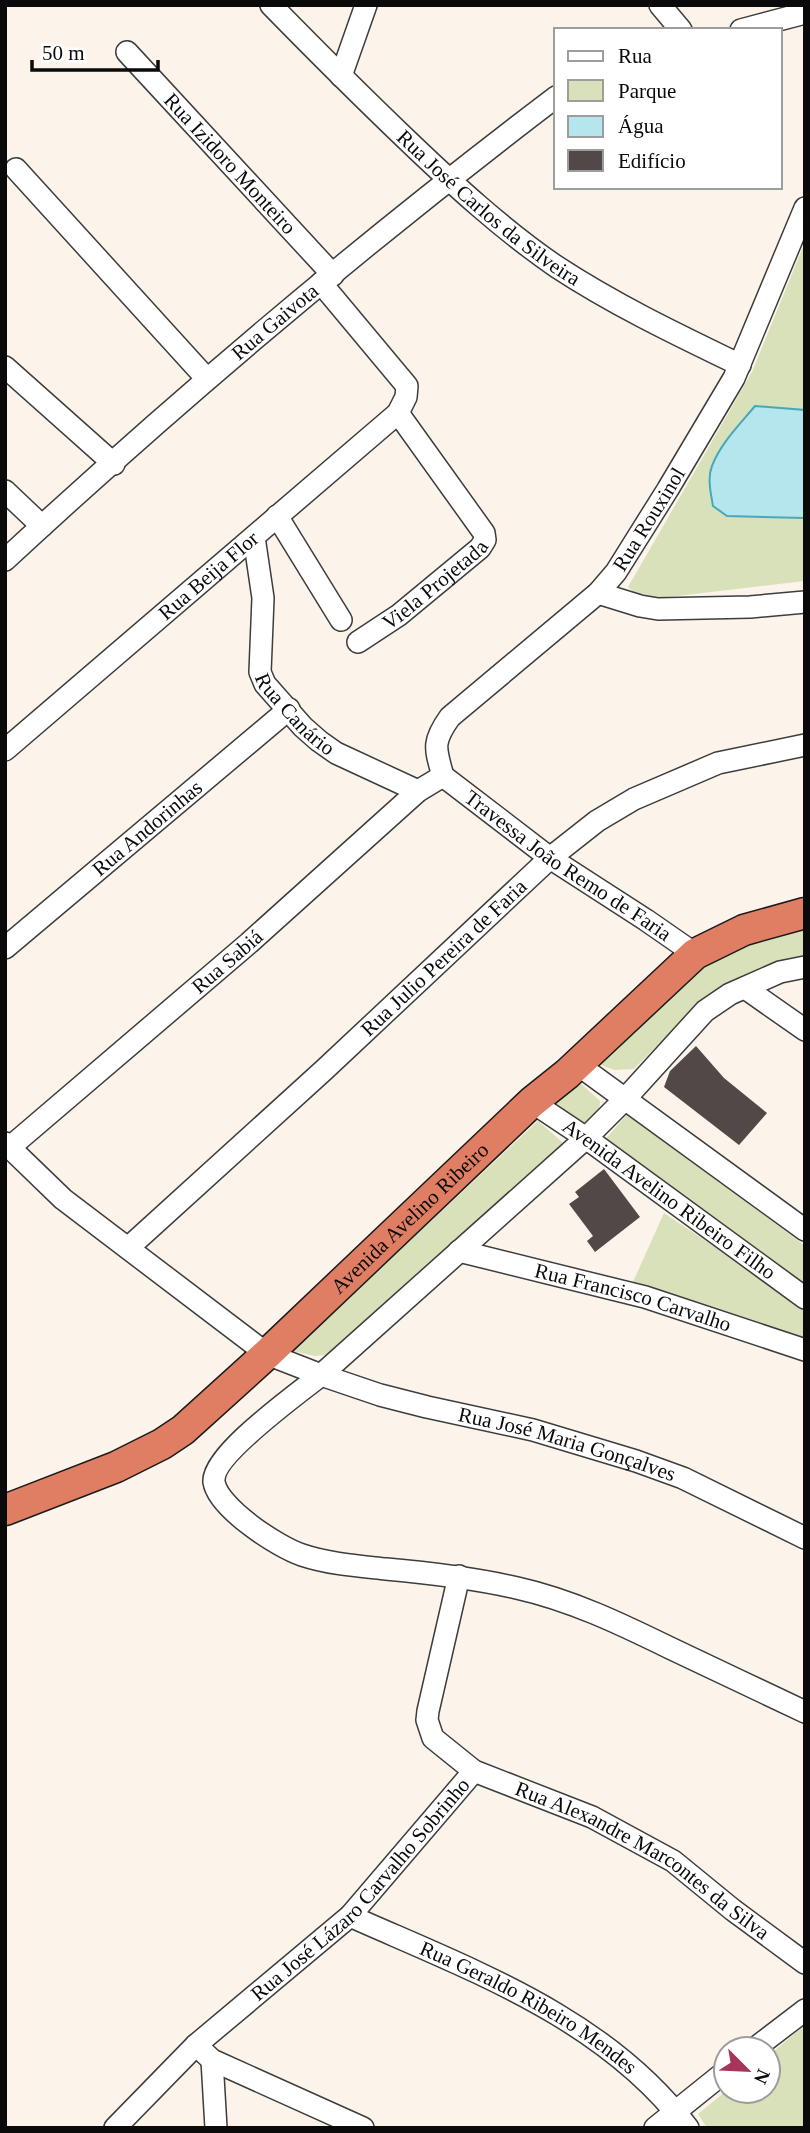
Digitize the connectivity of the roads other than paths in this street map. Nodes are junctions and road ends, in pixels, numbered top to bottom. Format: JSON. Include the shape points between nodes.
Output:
{"nodes":[{"id":1,"x":271,"y":5,"type":"edge"},
{"id":2,"x":366,"y":5,"type":"edge"},
{"id":3,"x":660,"y":5,"type":"edge"},
{"id":4,"x":805,"y":13,"type":"edge"},
{"id":5,"x":679,"y":28,"type":"edge"},
{"id":6,"x":749,"y":28,"type":"edge"},
{"id":7,"x":127,"y":52,"type":"dead end"},
{"id":8,"x":341,"y":76,"type":"junction"},
{"id":9,"x":554,"y":99,"type":"edge"},
{"id":10,"x":16,"y":169,"type":"dead end"},
{"id":11,"x":448,"y":179,"type":"junction"},
{"id":12,"x":805,"y":208,"type":"edge"},
{"id":13,"x":327,"y":279,"type":"junction"},
{"id":14,"x":740,"y":365,"type":"junction"},
{"id":15,"x":5,"y":367,"type":"edge"},
{"id":16,"x":207,"y":379,"type":"junction"},
{"id":17,"x":402,"y":405,"type":"junction"},
{"id":18,"x":114,"y":464,"type":"junction"},
{"id":19,"x":5,"y":491,"type":"edge"},
{"id":20,"x":277,"y":516,"type":"junction"},
{"id":21,"x":42,"y":526,"type":"junction"},
{"id":22,"x":254,"y":537,"type":"junction"},
{"id":23,"x":5,"y":560,"type":"edge"},
{"id":24,"x":598,"y":593,"type":"junction"},
{"id":25,"x":805,"y":602,"type":"edge"},
{"id":26,"x":341,"y":620,"type":"dead end"},
{"id":27,"x":358,"y":642,"type":"dead end"},
{"id":28,"x":289,"y":709,"type":"junction"},
{"id":29,"x":805,"y":745,"type":"edge"},
{"id":30,"x":6,"y":749,"type":"edge"},
{"id":31,"x":443,"y":776,"type":"junction"},
{"id":32,"x":418,"y":791,"type":"junction"},
{"id":33,"x":550,"y":858,"type":"junction"},
{"id":34,"x":805,"y":913,"type":"edge"},
{"id":35,"x":5,"y":948,"type":"edge"},
{"id":36,"x":695,"y":954,"type":"junction"},
{"id":37,"x":805,"y":967,"type":"edge"},
{"id":38,"x":745,"y":988,"type":"junction"},
{"id":39,"x":805,"y":1030,"type":"edge"},
{"id":40,"x":577,"y":1064,"type":"junction"},
{"id":41,"x":625,"y":1099,"type":"junction"},
{"id":42,"x":532,"y":1102,"type":"junction"},
{"id":43,"x":586,"y":1138,"type":"junction"},
{"id":44,"x":7,"y":1145,"type":"edge"},
{"id":45,"x":805,"y":1230,"type":"edge"},
{"id":46,"x":128,"y":1248,"type":"junction"},
{"id":47,"x":458,"y":1251,"type":"junction"},
{"id":48,"x":805,"y":1298,"type":"edge"},
{"id":49,"x":805,"y":1350,"type":"edge"},
{"id":50,"x":267,"y":1354,"type":"junction"},
{"id":51,"x":321,"y":1375,"type":"junction"},
{"id":52,"x":5,"y":1510,"type":"edge"},
{"id":53,"x":805,"y":1538,"type":"edge"},
{"id":54,"x":459,"y":1576,"type":"junction"},
{"id":55,"x":805,"y":1712,"type":"edge"},
{"id":56,"x":474,"y":1770,"type":"junction"},
{"id":57,"x":350,"y":1916,"type":"junction"},
{"id":58,"x":805,"y":1963,"type":"edge"},
{"id":59,"x":805,"y":2010,"type":"edge"},
{"id":60,"x":772,"y":2035,"type":"edge"},
{"id":61,"x":196,"y":2046,"type":"junction"},
{"id":62,"x":212,"y":2060,"type":"junction"},
{"id":63,"x":712,"y":2086,"type":"edge"},
{"id":64,"x":682,"y":2119,"type":"edge"},
{"id":65,"x":115,"y":2128,"type":"edge"},
{"id":66,"x":216,"y":2128,"type":"edge"},
{"id":67,"x":363,"y":2128,"type":"edge"},
{"id":68,"x":655,"y":2128,"type":"edge"}],
"edges":[{"from":1,"to":8,"type":"street","name":"Rua José Carlos da Silveira"},
{"from":2,"to":8,"type":"street"},
{"from":3,"to":5,"type":"street"},
{"from":4,"to":6,"type":"street"},
{"from":7,"to":13,"type":"street","name":"Rua Izidoro Monteiro"},
{"from":8,"to":11,"type":"street","name":"Rua José Carlos da Silveira"},
{"from":9,"to":11,"type":"street","name":"Rua Gaivota"},
{"from":10,"to":16,"type":"street"},
{"from":11,"to":13,"type":"street","name":"Rua Gaivota"},
{"from":11,"to":14,"type":"street","name":"Rua José Carlos da Silveira","via":[[557,266],[656,324]]},
{"from":12,"to":14,"type":"street","name":"Rua Rouxinol"},
{"from":13,"to":16,"type":"street","name":"Rua Gaivota"},
{"from":13,"to":17,"type":"street","name":"Rua Izidoro Monteiro","via":[[407,386]]},
{"from":14,"to":24,"type":"street","name":"Rua Rouxinol","via":[[635,544]]},
{"from":15,"to":18,"type":"street"},
{"from":16,"to":18,"type":"street","name":"Rua Gaivota"},
{"from":17,"to":20,"type":"street","name":"Rua Beija Flor"},
{"from":17,"to":27,"type":"street","name":"Viela Projetada","via":[[485,540],[399,615]]},
{"from":18,"to":21,"type":"street","name":"Rua Gaivota"},
{"from":19,"to":21,"type":"street"},
{"from":20,"to":22,"type":"street","name":"Rua Beija Flor"},
{"from":20,"to":26,"type":"street"},
{"from":21,"to":23,"type":"street","name":"Rua Gaivota"},
{"from":22,"to":28,"type":"street","name":"Rua Canário","via":[[264,598],[260,672]]},
{"from":22,"to":30,"type":"street","name":"Rua Beija Flor"},
{"from":24,"to":25,"type":"street","via":[[658,609]]},
{"from":24,"to":31,"type":"street","name":"Rua Rouxinol","via":[[450,717],[435,748]]},
{"from":28,"to":32,"type":"street","name":"Rua Canário","via":[[303,727],[336,752]]},
{"from":28,"to":35,"type":"street","name":"Rua Andorinhas"},
{"from":29,"to":33,"type":"street","name":"Rua Julio Pereira de Faria","via":[[718,763],[634,799]]},
{"from":31,"to":32,"type":"street","name":"Rua Sabiá"},
{"from":31,"to":33,"type":"street","name":"Travessa João Remo de Faria"},
{"from":32,"to":44,"type":"street","name":"Rua Sabiá","via":[[249,943]]},
{"from":33,"to":36,"type":"street","name":"Travessa João Remo de Faria"},
{"from":33,"to":46,"type":"street","name":"Rua Julio Pereira de Faria"},
{"from":34,"to":36,"type":"highway","name":"Avenida Avelino Ribeiro","via":[[744,930]]},
{"from":36,"to":40,"type":"highway","name":"Avenida Avelino Ribeiro"},
{"from":37,"to":38,"type":"street","via":[[780,972]]},
{"from":38,"to":39,"type":"street"},
{"from":38,"to":41,"type":"street","via":[[705,1011]]},
{"from":40,"to":41,"type":"street"},
{"from":40,"to":42,"type":"highway","name":"Avenida Avelino Ribeiro"},
{"from":41,"to":43,"type":"street"},
{"from":41,"to":45,"type":"street"},
{"from":42,"to":43,"type":"street","name":"Avenida Avelino Ribeiro Filho"},
{"from":42,"to":50,"type":"highway","name":"Avenida Avelino Ribeiro"},
{"from":43,"to":47,"type":"street"},
{"from":43,"to":48,"type":"street","name":"Avenida Avelino Ribeiro Filho"},
{"from":44,"to":46,"type":"street","via":[[63,1199]]},
{"from":46,"to":50,"type":"street"},
{"from":47,"to":49,"type":"street","name":"Rua Francisco Carvalho","via":[[645,1297]]},
{"from":47,"to":51,"type":"street"},
{"from":50,"to":51,"type":"street"},
{"from":50,"to":52,"type":"highway","name":"Avenida Avelino Ribeiro","via":[[162,1444]]},
{"from":51,"to":53,"type":"street","name":"Rua José Maria Gonçalves","via":[[380,1395],[533,1430],[636,1461],[683,1478]]},
{"from":51,"to":54,"type":"street","via":[[232,1448],[214,1476],[218,1492],[248,1524],[300,1555],[326,1562]]},
{"from":54,"to":55,"type":"street","via":[[568,1603]]},
{"from":54,"to":56,"type":"street","name":"Rua José Lázaro Carvalho Sobrinho","via":[[427,1720],[433,1738]]},
{"from":56,"to":57,"type":"street","name":"Rua José Lázaro Carvalho Sobrinho"},
{"from":56,"to":58,"type":"street","name":"Rua Alexandre Marcontes da Silva","via":[[592,1817],[673,1861]]},
{"from":57,"to":61,"type":"street","name":"Rua José Lázaro Carvalho Sobrinho"},
{"from":57,"to":64,"type":"street","name":"Rua Geraldo Ribeiro Mendes","via":[[557,2013],[638,2074]]},
{"from":59,"to":60,"type":"street"},
{"from":61,"to":62,"type":"street"},
{"from":61,"to":65,"type":"street","name":"Rua José Lázaro Carvalho Sobrinho"},
{"from":62,"to":66,"type":"street"},
{"from":62,"to":67,"type":"street"},
{"from":63,"to":64,"type":"street"},
{"from":64,"to":68,"type":"street"}]}
